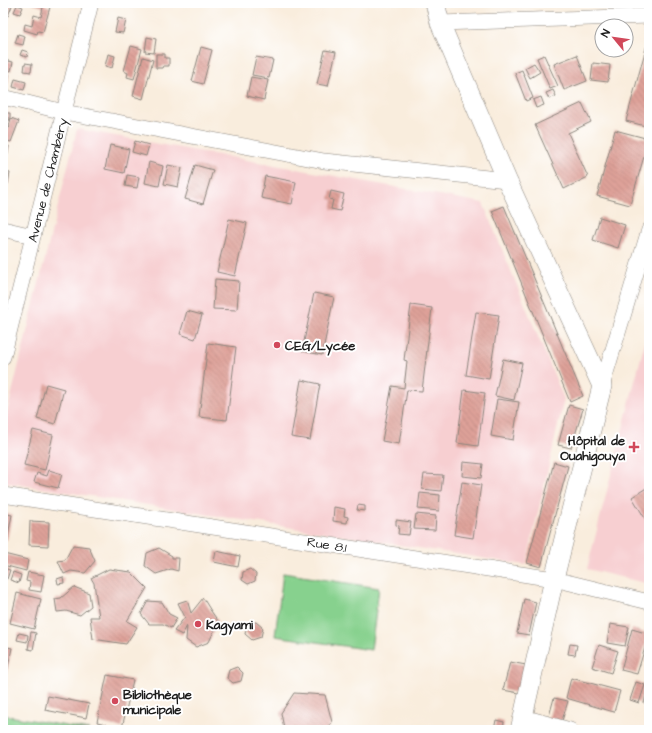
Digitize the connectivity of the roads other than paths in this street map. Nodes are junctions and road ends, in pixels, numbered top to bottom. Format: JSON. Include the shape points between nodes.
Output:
{"nodes":[{"id":1,"x":91,"y":3,"type":"edge"},
{"id":2,"x":435,"y":3,"type":"edge"},
{"id":3,"x":649,"y":16,"type":"edge"},
{"id":4,"x":440,"y":23,"type":"junction"},
{"id":5,"x":3,"y":97,"type":"edge"},
{"id":6,"x":64,"y":112,"type":"junction"},
{"id":7,"x":507,"y":180,"type":"junction"},
{"id":8,"x":3,"y":229,"type":"edge"},
{"id":9,"x":649,"y":230,"type":"edge"},
{"id":10,"x":33,"y":236,"type":"junction"},
{"id":11,"x":3,"y":357,"type":"edge"},
{"id":12,"x":602,"y":386,"type":"junction"},
{"id":13,"x":3,"y":496,"type":"edge"},
{"id":14,"x":554,"y":579,"type":"junction"},
{"id":15,"x":649,"y":602,"type":"edge"},
{"id":16,"x":521,"y":724,"type":"edge"},
{"id":17,"x":570,"y":730,"type":"edge"}],
"edges":[{"from":1,"to":6,"type":"street","name":"Avenue de Chambéry"},
{"from":2,"to":4,"type":"main road"},
{"from":3,"to":4,"type":"street"},
{"from":4,"to":7,"type":"main road"},
{"from":5,"to":6,"type":"street"},
{"from":6,"to":7,"type":"street","via":[[324,161]]},
{"from":6,"to":10,"type":"street","name":"Avenue de Chambéry"},
{"from":7,"to":12,"type":"main road"},
{"from":8,"to":10,"type":"street"},
{"from":9,"to":12,"type":"street"},
{"from":10,"to":11,"type":"street","name":"Avenue de Chambéry"},
{"from":12,"to":14,"type":"main road"},
{"from":13,"to":14,"type":"street","name":"Rue 8.1"},
{"from":14,"to":15,"type":"street","name":"Rue 8.1"},
{"from":14,"to":16,"type":"main road"},
{"from":16,"to":17,"type":"street"}]}
